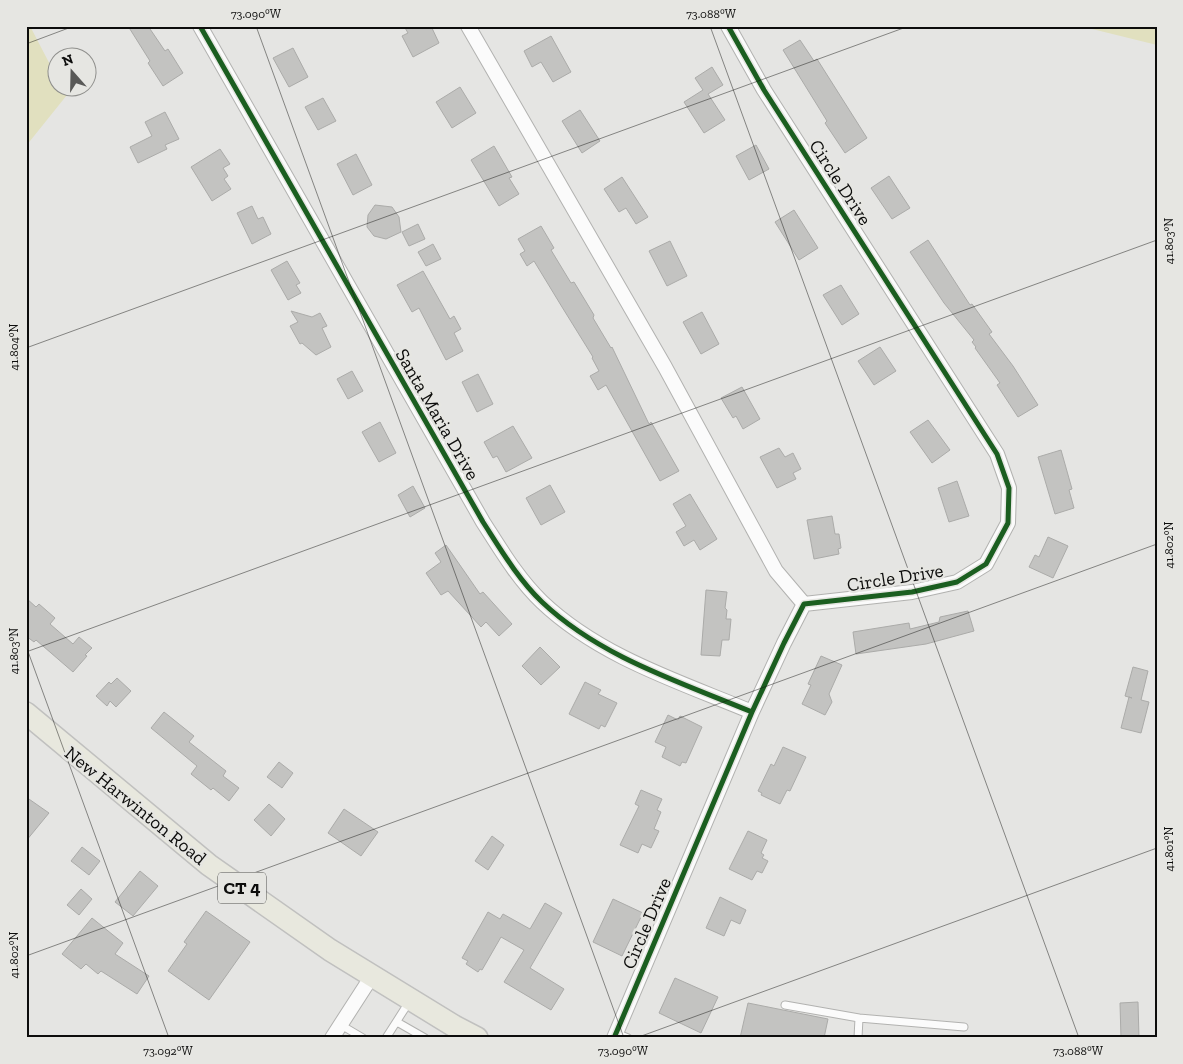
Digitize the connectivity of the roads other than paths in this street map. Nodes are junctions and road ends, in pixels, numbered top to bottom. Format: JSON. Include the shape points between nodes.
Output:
{"nodes":[{"id":1,"x":200,"y":26,"type":"edge"},
{"id":2,"x":468,"y":26,"type":"edge"},
{"id":3,"x":728,"y":26,"type":"edge"},
{"id":4,"x":804,"y":604,"type":"junction"},
{"id":5,"x":752,"y":712,"type":"junction"},
{"id":6,"x":26,"y":713,"type":"edge"},
{"id":7,"x":372,"y":976,"type":"junction"},
{"id":8,"x":411,"y":999,"type":"junction"},
{"id":9,"x":785,"y":1005,"type":"dead end"},
{"id":10,"x":859,"y":1018,"type":"junction"},
{"id":11,"x":397,"y":1022,"type":"junction"},
{"id":12,"x":341,"y":1025,"type":"junction"},
{"id":13,"x":964,"y":1027,"type":"dead end"},
{"id":14,"x":465,"y":1035,"type":"edge"},
{"id":15,"x":619,"y":1036,"type":"edge"},
{"id":16,"x":332,"y":1038,"type":"edge"},
{"id":17,"x":363,"y":1038,"type":"edge"},
{"id":18,"x":386,"y":1038,"type":"edge"},
{"id":19,"x":425,"y":1038,"type":"edge"},
{"id":20,"x":858,"y":1038,"type":"edge"}],
"edges":[{"from":1,"to":5,"type":"street","name":"Santa Maria Drive","via":[[483,522],[516,572],[542,602],[580,632],[624,659]]},
{"from":2,"to":4,"type":"street","via":[[665,367],[776,571]]},
{"from":3,"to":4,"type":"street","name":"Circle Drive","via":[[770,98],[997,454],[1009,488],[1008,523],[986,564],[956,582],[912,592]]},
{"from":4,"to":5,"type":"street","name":"Circle Drive"},
{"from":5,"to":15,"type":"street","name":"Circle Drive"},
{"from":6,"to":7,"type":"main road","name":"New Harwinton Road","number":"CT 4","via":[[209,865]]},
{"from":7,"to":8,"type":"main road","name":"New Harwinton Road","number":"CT 4"},
{"from":7,"to":12,"type":"street"},
{"from":8,"to":11,"type":"lane"},
{"from":8,"to":14,"type":"main road","name":"New Harwinton Road","number":"CT 4"},
{"from":9,"to":10,"type":"lane"},
{"from":10,"to":13,"type":"lane"},
{"from":10,"to":20,"type":"lane"},
{"from":11,"to":18,"type":"lane"},
{"from":11,"to":19,"type":"lane"},
{"from":12,"to":16,"type":"street"},
{"from":12,"to":17,"type":"lane"}]}
